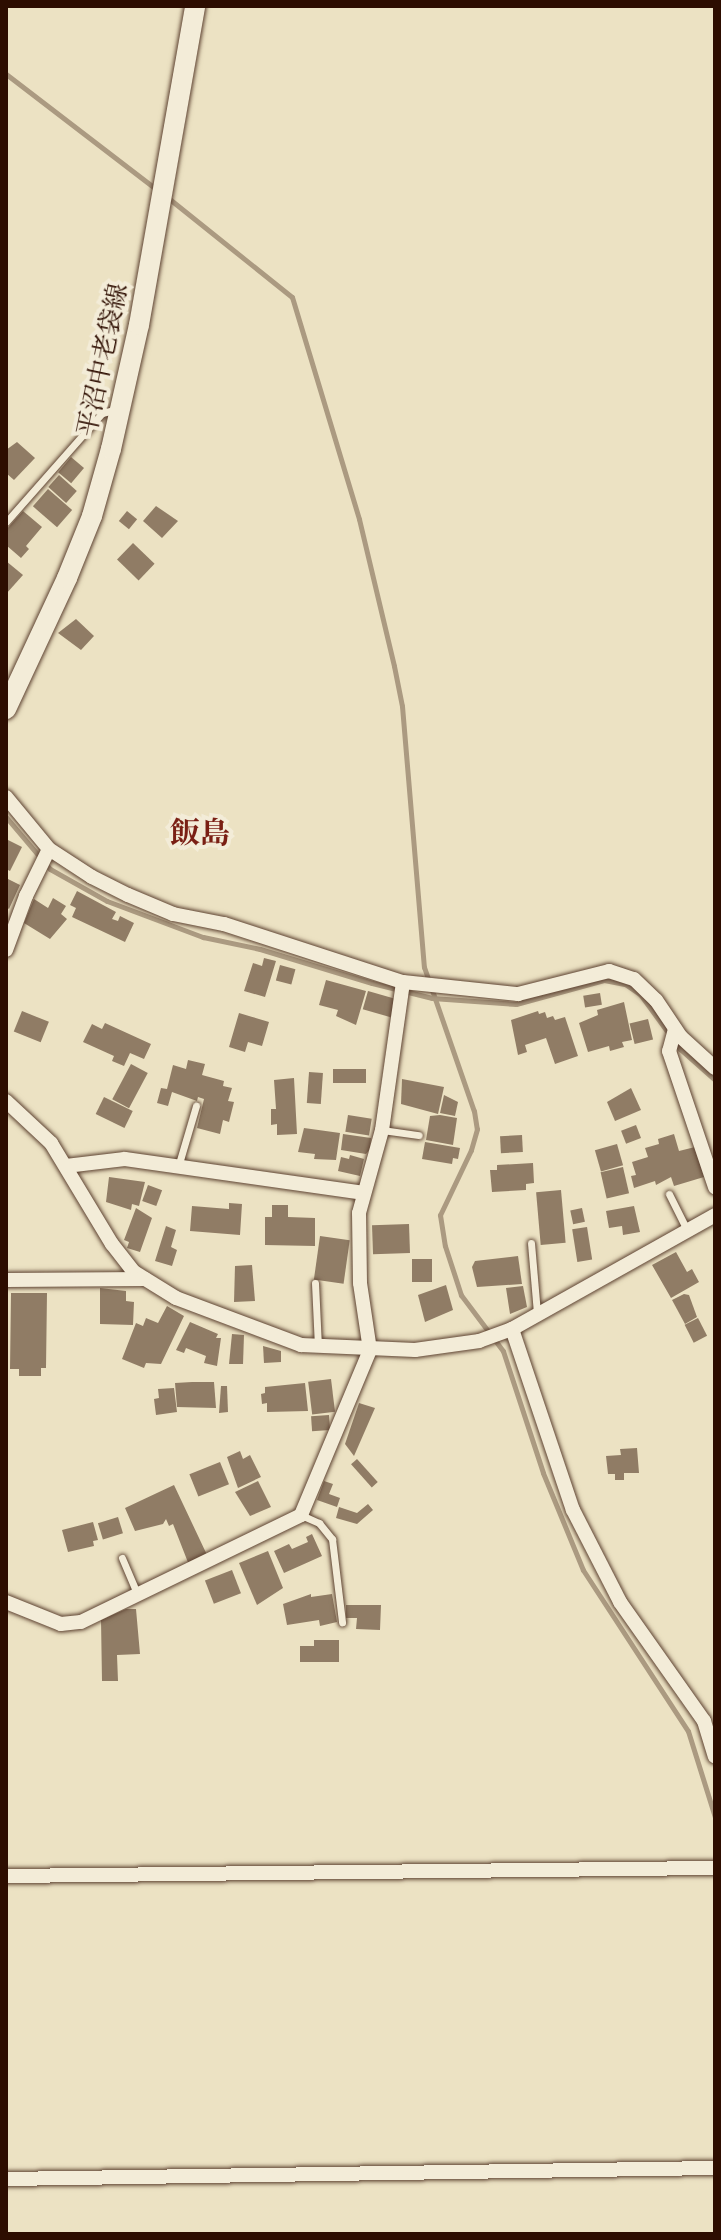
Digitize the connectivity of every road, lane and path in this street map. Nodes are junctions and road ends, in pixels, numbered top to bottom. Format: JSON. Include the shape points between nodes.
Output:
{"nodes":[{"id":1,"x":195,"y":6,"type":"edge"},
{"id":2,"x":122,"y":409,"type":"junction"},
{"id":3,"x":6,"y":522,"type":"edge"},
{"id":4,"x":9,"y":695,"type":"edge"},
{"id":5,"x":6,"y":797,"type":"edge"},
{"id":6,"x":49,"y":849,"type":"junction"},
{"id":7,"x":6,"y":950,"type":"edge"},
{"id":8,"x":403,"y":982,"type":"junction"},
{"id":9,"x":675,"y":1029,"type":"junction"},
{"id":10,"x":715,"y":1068,"type":"edge"},
{"id":11,"x":6,"y":1101,"type":"edge"},
{"id":12,"x":196,"y":1106,"type":"dead end"},
{"id":13,"x":382,"y":1130,"type":"junction"},
{"id":14,"x":419,"y":1135,"type":"dead end"},
{"id":15,"x":66,"y":1166,"type":"junction"},
{"id":16,"x":178,"y":1167,"type":"junction"},
{"id":17,"x":715,"y":1187,"type":"edge"},
{"id":18,"x":363,"y":1193,"type":"junction"},
{"id":19,"x":669,"y":1194,"type":"dead end"},
{"id":20,"x":715,"y":1215,"type":"edge"},
{"id":21,"x":687,"y":1230,"type":"junction"},
{"id":22,"x":531,"y":1243,"type":"dead end"},
{"id":23,"x":145,"y":1279,"type":"junction"},
{"id":24,"x":6,"y":1280,"type":"edge"},
{"id":25,"x":315,"y":1283,"type":"dead end"},
{"id":26,"x":537,"y":1313,"type":"junction"},
{"id":27,"x":512,"y":1329,"type":"junction"},
{"id":28,"x":318,"y":1346,"type":"junction"},
{"id":29,"x":370,"y":1350,"type":"junction"},
{"id":30,"x":301,"y":1515,"type":"junction"},
{"id":31,"x":122,"y":1558,"type":"dead end"},
{"id":32,"x":137,"y":1594,"type":"junction"},
{"id":33,"x":6,"y":1602,"type":"edge"},
{"id":34,"x":342,"y":1622,"type":"dead end"},
{"id":35,"x":715,"y":1756,"type":"edge"},
{"id":36,"x":715,"y":1868,"type":"edge"},
{"id":37,"x":6,"y":1876,"type":"edge"},
{"id":38,"x":715,"y":2168,"type":"edge"},
{"id":39,"x":6,"y":2179,"type":"edge"}],
"edges":[{"from":1,"to":2,"type":"main road","name":"平沼中老袋線"},
{"from":2,"to":3,"type":"lane","via":[[102,413]]},
{"from":2,"to":4,"type":"main road","name":"平沼中老袋線","via":[[92,516]]},
{"from":5,"to":6,"type":"street"},
{"from":6,"to":7,"type":"street"},
{"from":6,"to":8,"type":"street","via":[[92,877],[173,914],[224,924]]},
{"from":8,"to":9,"type":"street","via":[[518,994],[609,971],[634,979]]},
{"from":8,"to":13,"type":"street"},
{"from":9,"to":10,"type":"street"},
{"from":9,"to":17,"type":"street","via":[[669,1051]]},
{"from":11,"to":15,"type":"street","via":[[51,1143]]},
{"from":12,"to":16,"type":"lane"},
{"from":13,"to":14,"type":"lane"},
{"from":13,"to":18,"type":"street"},
{"from":15,"to":16,"type":"street","via":[[125,1159]]},
{"from":15,"to":23,"type":"street","via":[[112,1244]]},
{"from":16,"to":18,"type":"street"},
{"from":18,"to":29,"type":"street","via":[[357,1243]]},
{"from":19,"to":21,"type":"lane"},
{"from":20,"to":21,"type":"street"},
{"from":21,"to":26,"type":"street"},
{"from":22,"to":26,"type":"lane"},
{"from":23,"to":24,"type":"street"},
{"from":23,"to":28,"type":"street","via":[[228,1319]]},
{"from":25,"to":28,"type":"lane"},
{"from":26,"to":27,"type":"street"},
{"from":27,"to":29,"type":"street","via":[[456,1345]]},
{"from":27,"to":35,"type":"street","via":[[573,1510],[620,1602],[704,1721]]},
{"from":28,"to":29,"type":"street"},
{"from":29,"to":30,"type":"street"},
{"from":30,"to":32,"type":"street"},
{"from":30,"to":34,"type":"lane","via":[[319,1523],[332,1539]]},
{"from":31,"to":32,"type":"lane"},
{"from":32,"to":33,"type":"street","via":[[81,1622],[61,1624]]},
{"from":36,"to":37,"type":"street"},
{"from":38,"to":39,"type":"street"}]}
